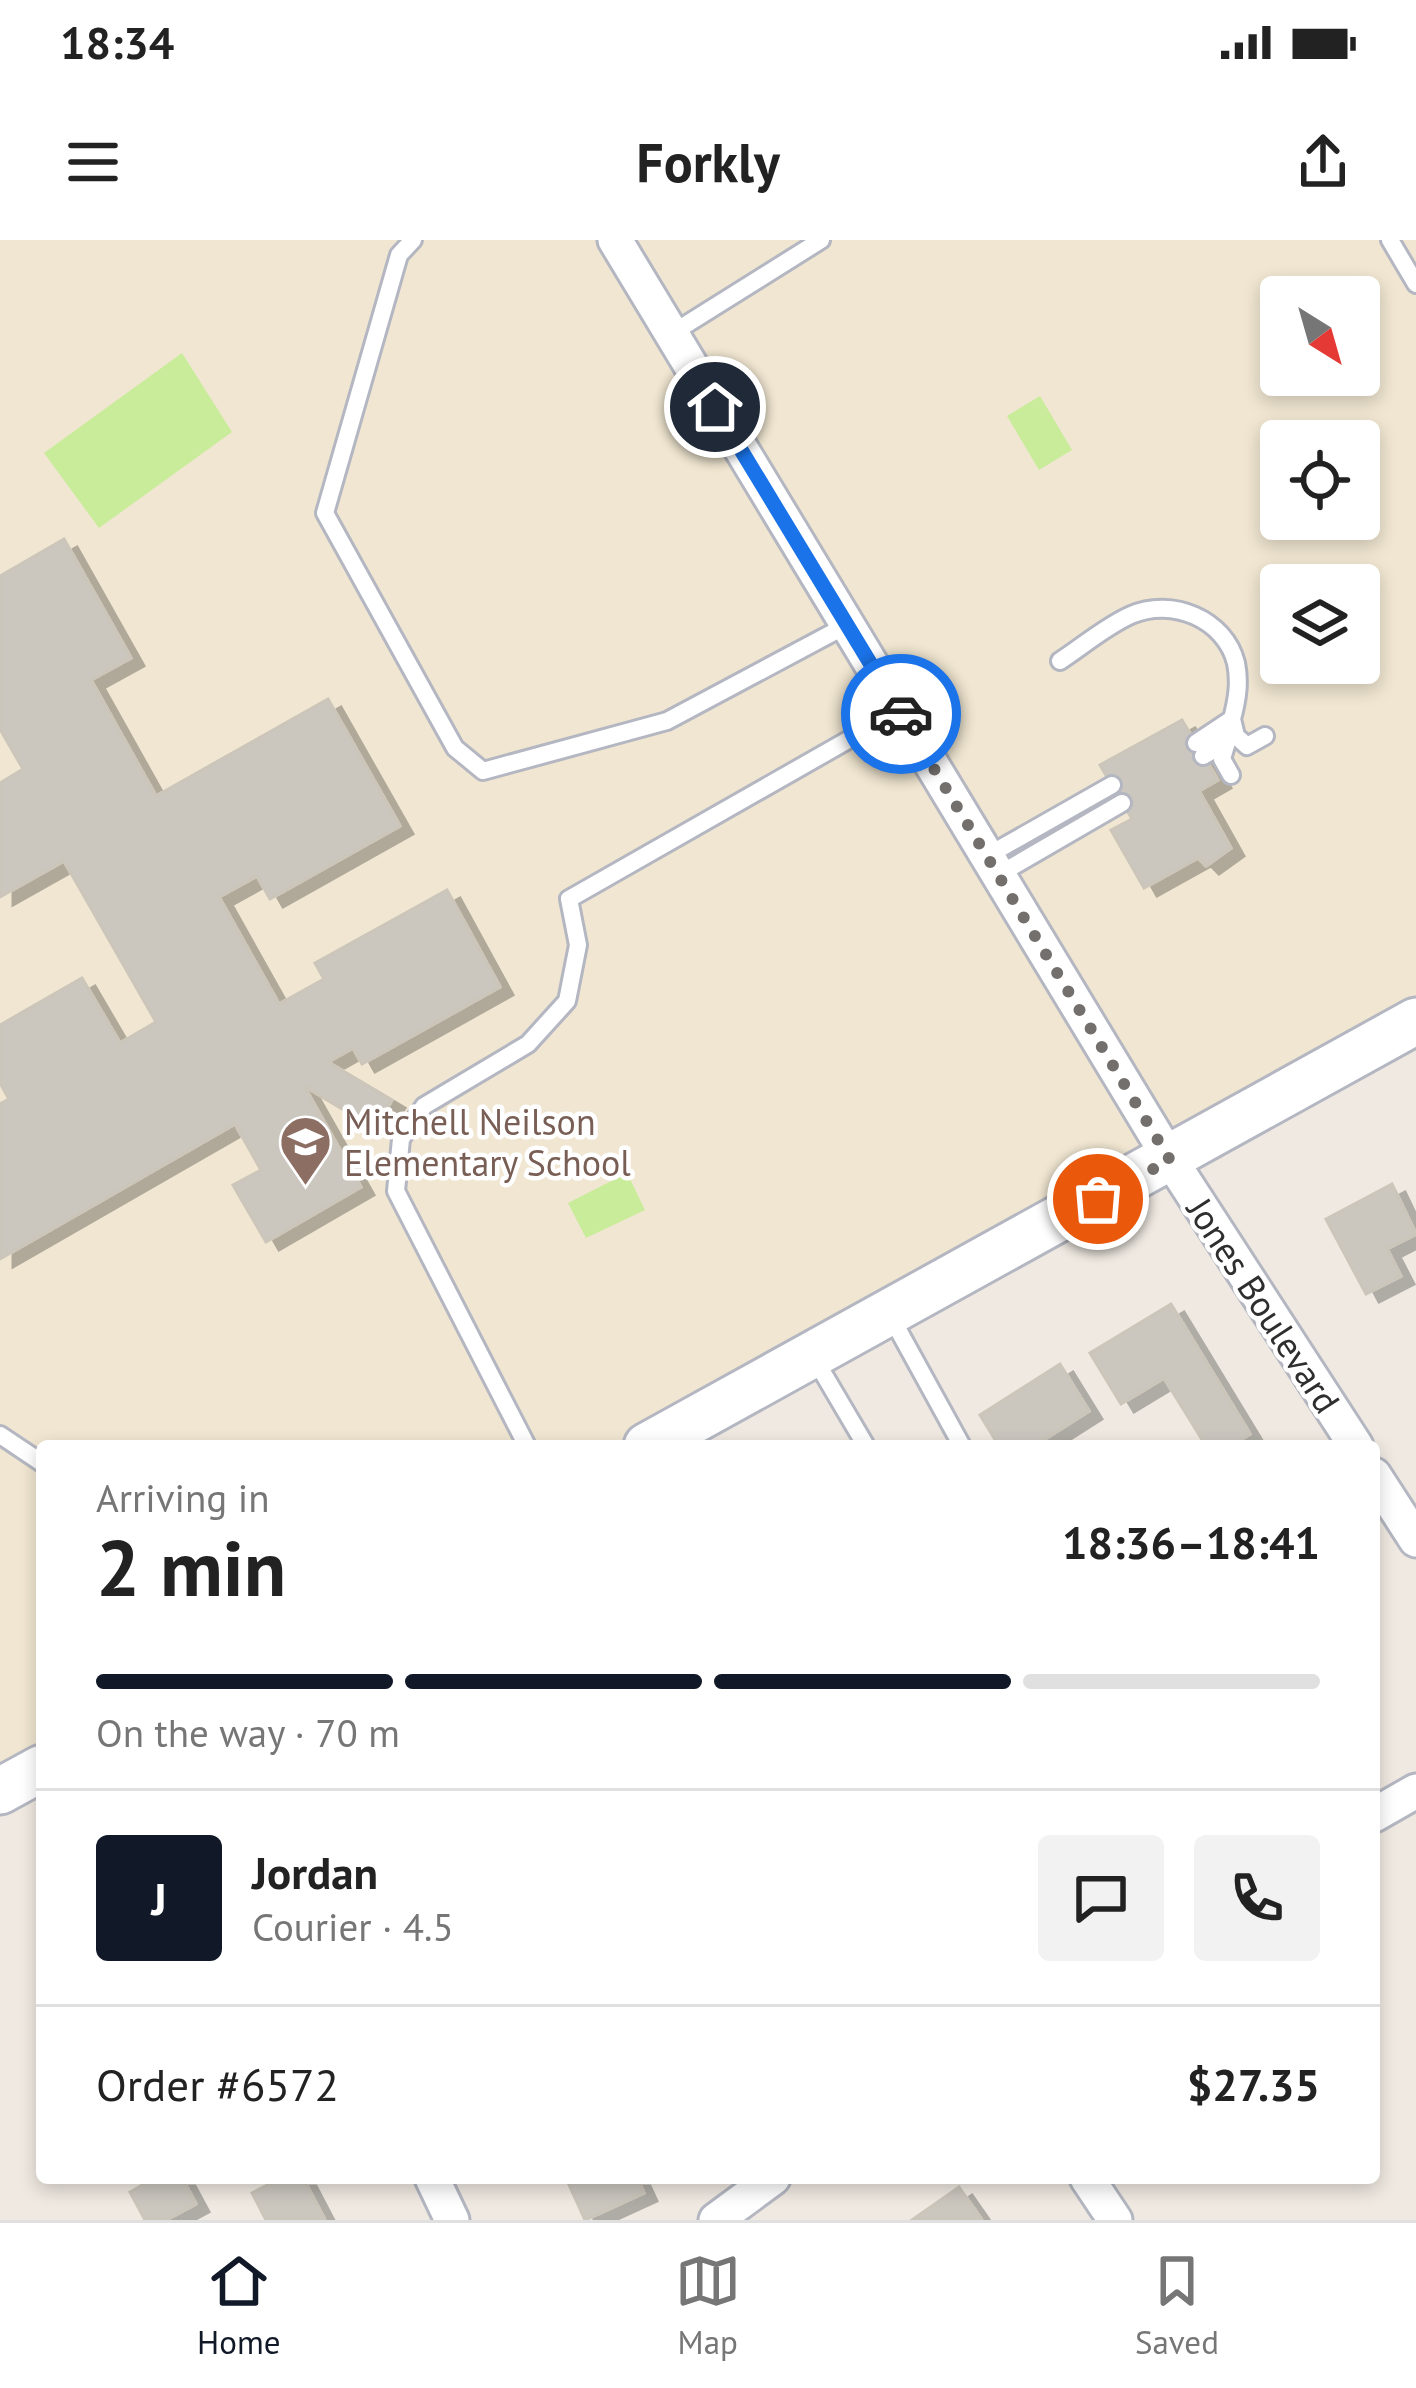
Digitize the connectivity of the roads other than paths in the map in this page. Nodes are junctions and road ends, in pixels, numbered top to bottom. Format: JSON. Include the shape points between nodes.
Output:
{"nodes":[{"id":1,"x":413,"y":240,"type":"edge"},
{"id":2,"x":615,"y":240,"type":"edge"},
{"id":3,"x":821,"y":240,"type":"edge"},
{"id":4,"x":1390,"y":240,"type":"edge"},
{"id":5,"x":1416,"y":284,"type":"edge"},
{"id":6,"x":671,"y":334,"type":"junction"},
{"id":7,"x":847,"y":625,"type":"junction"},
{"id":8,"x":1060,"y":661,"type":"dead end"},
{"id":9,"x":899,"y":711,"type":"junction"},
{"id":10,"x":1232,"y":718,"type":"junction"},
{"id":11,"x":1265,"y":736,"type":"dead end"},
{"id":12,"x":1226,"y":742,"type":"junction"},
{"id":13,"x":1231,"y":775,"type":"dead end"},
{"id":14,"x":1112,"y":785,"type":"dead end"},
{"id":15,"x":1122,"y":803,"type":"dead end"},
{"id":16,"x":993,"y":866,"type":"junction"},
{"id":17,"x":1416,"y":1022,"type":"edge"},
{"id":18,"x":1170,"y":1160,"type":"junction"},
{"id":19,"x":889,"y":1313,"type":"junction"},
{"id":20,"x":812,"y":1355,"type":"junction"},
{"id":21,"x":0,"y":1435,"type":"edge"},
{"id":22,"x":524,"y":1440,"type":"edge"},
{"id":23,"x":658,"y":1440,"type":"edge"},
{"id":24,"x":862,"y":1440,"type":"edge"},
{"id":25,"x":959,"y":1440,"type":"edge"},
{"id":26,"x":1351,"y":1440,"type":"edge"},
{"id":27,"x":36,"y":1459,"type":"edge"},
{"id":28,"x":1380,"y":1483,"type":"edge"},
{"id":29,"x":1416,"y":1540,"type":"edge"},
{"id":30,"x":36,"y":1771,"type":"edge"},
{"id":31,"x":0,"y":1791,"type":"edge"},
{"id":32,"x":1416,"y":1791,"type":"edge"},
{"id":33,"x":1380,"y":1812,"type":"edge"},
{"id":34,"x":435,"y":2184,"type":"edge"},
{"id":35,"x":765,"y":2184,"type":"edge"},
{"id":36,"x":1091,"y":2184,"type":"edge"},
{"id":37,"x":452,"y":2220,"type":"edge"},
{"id":38,"x":716,"y":2220,"type":"edge"},
{"id":39,"x":1115,"y":2220,"type":"edge"}],
"edges":[{"from":1,"to":7,"type":"lane","via":[[399,256],[325,513],[455,748],[483,771],[667,721]]},
{"from":2,"to":6,"type":"street","name":"Jones Boulevard"},
{"from":3,"to":6,"type":"lane"},
{"from":4,"to":5,"type":"lane"},
{"from":6,"to":7,"type":"street","name":"Jones Boulevard"},
{"from":7,"to":9,"type":"street","name":"Jones Boulevard"},
{"from":8,"to":10,"type":"lane","via":[[1132,615],[1178,609],[1223,637],[1235,659]]},
{"from":9,"to":16,"type":"street","name":"Jones Boulevard"},
{"from":9,"to":22,"type":"lane","via":[[569,899],[578,945],[567,1001],[528,1045],[424,1106],[400,1139],[395,1191]]},
{"from":10,"to":11,"type":"lane","via":[[1247,746]]},
{"from":10,"to":12,"type":"lane"},
{"from":10,"to":12,"type":"lane","via":[[1199,750]]},
{"from":12,"to":13,"type":"lane","via":[[1222,759]]},
{"from":14,"to":16,"type":"lane"},
{"from":15,"to":16,"type":"lane"},
{"from":16,"to":18,"type":"street","name":"Jones Boulevard"},
{"from":17,"to":18,"type":"street"},
{"from":18,"to":19,"type":"street"},
{"from":18,"to":26,"type":"street","name":"Jones Boulevard"},
{"from":19,"to":20,"type":"street"},
{"from":19,"to":25,"type":"lane"},
{"from":20,"to":23,"type":"street"},
{"from":20,"to":24,"type":"lane"},
{"from":21,"to":27,"type":"lane"},
{"from":28,"to":29,"type":"street"},
{"from":30,"to":31,"type":"street"},
{"from":32,"to":33,"type":"street"},
{"from":34,"to":37,"type":"street"},
{"from":35,"to":38,"type":"street"},
{"from":36,"to":39,"type":"street"}]}
